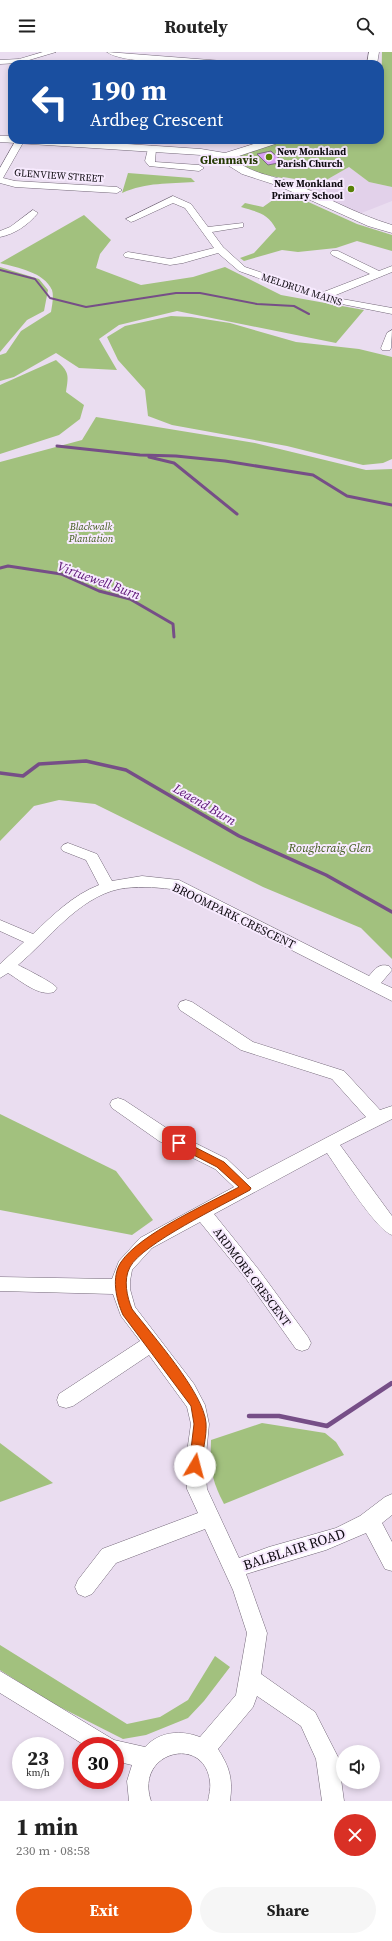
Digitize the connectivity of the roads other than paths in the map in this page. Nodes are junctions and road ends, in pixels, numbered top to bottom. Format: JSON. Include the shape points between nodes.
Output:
{"nodes":[{"id":1,"x":52,"y":52,"type":"edge"},
{"id":2,"x":111,"y":52,"type":"edge"},
{"id":3,"x":27,"y":60,"type":"edge"},
{"id":4,"x":175,"y":60,"type":"edge"},
{"id":5,"x":18,"y":144,"type":"edge"},
{"id":6,"x":70,"y":144,"type":"edge"},
{"id":7,"x":265,"y":144,"type":"edge"},
{"id":8,"x":152,"y":149,"type":"junction"},
{"id":9,"x":226,"y":157,"type":"junction"},
{"id":10,"x":199,"y":168,"type":"dead end"},
{"id":11,"x":0,"y":176,"type":"edge"},
{"id":12,"x":0,"y":180,"type":"edge"},
{"id":13,"x":117,"y":190,"type":"dead end"},
{"id":14,"x":186,"y":196,"type":"dead end"},
{"id":15,"x":173,"y":199,"type":"junction"},
{"id":16,"x":33,"y":213,"type":"dead end"},
{"id":17,"x":131,"y":219,"type":"dead end"},
{"id":18,"x":240,"y":224,"type":"dead end"},
{"id":19,"x":390,"y":226,"type":"edge"},
{"id":20,"x":206,"y":230,"type":"junction"},
{"id":21,"x":0,"y":234,"type":"edge"},
{"id":22,"x":220,"y":249,"type":"junction"},
{"id":23,"x":335,"y":253,"type":"dead end"},
{"id":24,"x":128,"y":255,"type":"dead end"},
{"id":25,"x":392,"y":269,"type":"edge"},
{"id":26,"x":380,"y":275,"type":"junction"},
{"id":27,"x":321,"y":297,"type":"junction"},
{"id":28,"x":392,"y":311,"type":"edge"},
{"id":29,"x":392,"y":333,"type":"edge"},
{"id":30,"x":386,"y":348,"type":"dead end"},
{"id":31,"x":68,"y":848,"type":"dead end"},
{"id":32,"x":107,"y":886,"type":"junction"},
{"id":33,"x":0,"y":926,"type":"edge"},
{"id":34,"x":35,"y":940,"type":"junction"},
{"id":35,"x":4,"y":969,"type":"edge"},
{"id":36,"x":384,"y":970,"type":"dead end"},
{"id":37,"x":371,"y":984,"type":"junction"},
{"id":38,"x":49,"y":988,"type":"dead end"},
{"id":39,"x":392,"y":995,"type":"edge"},
{"id":40,"x":186,"y":1006,"type":"dead end"},
{"id":41,"x":118,"y":1104,"type":"dead end"},
{"id":42,"x":385,"y":1115,"type":"edge"},
{"id":43,"x":329,"y":1143,"type":"junction"},
{"id":44,"x":246,"y":1188,"type":"junction"},
{"id":45,"x":202,"y":1212,"type":"junction"},
{"id":46,"x":392,"y":1228,"type":"edge"},
{"id":47,"x":0,"y":1284,"type":"edge"},
{"id":48,"x":121,"y":1287,"type":"junction"},
{"id":49,"x":152,"y":1343,"type":"junction"},
{"id":50,"x":302,"y":1343,"type":"dead end"},
{"id":51,"x":66,"y":1400,"type":"dead end"},
{"id":52,"x":392,"y":1503,"type":"edge"},
{"id":53,"x":210,"y":1518,"type":"junction"},
{"id":54,"x":371,"y":1522,"type":"junction"},
{"id":55,"x":392,"y":1562,"type":"edge"},
{"id":56,"x":235,"y":1569,"type":"junction"},
{"id":57,"x":85,"y":1587,"type":"dead end"},
{"id":58,"x":249,"y":1678,"type":"junction"},
{"id":59,"x":0,"y":1682,"type":"edge"},
{"id":60,"x":91,"y":1737,"type":"edge"},
{"id":61,"x":204,"y":1750,"type":"junction"},
{"id":62,"x":124,"y":1752,"type":"edge"},
{"id":63,"x":147,"y":1758,"type":"junction"},
{"id":64,"x":140,"y":1801,"type":"edge"},
{"id":65,"x":219,"y":1801,"type":"edge"},
{"id":66,"x":333,"y":1801,"type":"edge"}],
"edges":[{"from":1,"to":3,"type":"street"},
{"from":2,"to":4,"type":"street","via":[[130,57]]},
{"from":5,"to":11,"type":"street","name":"GLENVIEW STREET"},
{"from":6,"to":8,"type":"main road"},
{"from":7,"to":9,"type":"main road"},
{"from":8,"to":9,"type":"main road","via":[[201,152]]},
{"from":8,"to":10,"type":"street","via":[[152,164]]},
{"from":9,"to":19,"type":"main road","via":[[246,172],[290,187],[372,223]]},
{"from":12,"to":13,"type":"street","name":"GLENVIEW STREET","via":[[15,184]]},
{"from":14,"to":15,"type":"street"},
{"from":15,"to":17,"type":"street"},
{"from":15,"to":20,"type":"street","name":"MELDRUM MAINS","via":[[188,206]]},
{"from":16,"to":21,"type":"street","via":[[24,224]]},
{"from":18,"to":20,"type":"street"},
{"from":20,"to":22,"type":"street","name":"MELDRUM MAINS"},
{"from":22,"to":24,"type":"street","via":[[170,262]]},
{"from":22,"to":27,"type":"street","name":"MELDRUM MAINS","via":[[242,269]]},
{"from":23,"to":26,"type":"street"},
{"from":25,"to":26,"type":"street"},
{"from":26,"to":27,"type":"street"},
{"from":27,"to":28,"type":"street","name":"MELDRUM MAINS"},
{"from":29,"to":30,"type":"street"},
{"from":31,"to":32,"type":"street","via":[[92,857]]},
{"from":32,"to":34,"type":"street","name":"BROOMPARK CRESCENT","via":[[74,904]]},
{"from":32,"to":37,"type":"street","name":"BROOMPARK CRESCENT","via":[[133,881],[174,884]]},
{"from":33,"to":34,"type":"street"},
{"from":34,"to":35,"type":"street","name":"BROOMPARK CRESCENT"},
{"from":35,"to":38,"type":"street"},
{"from":36,"to":37,"type":"street"},
{"from":37,"to":39,"type":"street","name":"BROOMPARK CRESCENT"},
{"from":40,"to":42,"type":"street","via":[[247,1046],[338,1075]]},
{"from":41,"to":44,"type":"street","via":[[165,1136],[221,1164]]},
{"from":42,"to":43,"type":"street"},
{"from":43,"to":44,"type":"street"},
{"from":43,"to":46,"type":"street"},
{"from":44,"to":45,"type":"street"},
{"from":45,"to":48,"type":"street","via":[[146,1243],[125,1265]]},
{"from":45,"to":50,"type":"street","name":"ARDMORE CRESCENT","via":[[253,1275]]},
{"from":47,"to":48,"type":"street"},
{"from":48,"to":49,"type":"street","via":[[127,1311]]},
{"from":49,"to":51,"type":"street"},
{"from":49,"to":53,"type":"street","via":[[196,1405],[200,1424],[195,1466],[197,1489]]},
{"from":52,"to":54,"type":"street","name":"BALBLAIR ROAD"},
{"from":53,"to":56,"type":"street"},
{"from":53,"to":57,"type":"street","via":[[109,1556]]},
{"from":54,"to":55,"type":"street"},
{"from":54,"to":56,"type":"street","name":"BALBLAIR ROAD","via":[[318,1544],[280,1553]]},
{"from":56,"to":58,"type":"street","via":[[257,1633]]},
{"from":58,"to":61,"type":"street","via":[[246,1700]]},
{"from":58,"to":66,"type":"street","via":[[308,1719],[327,1757]]},
{"from":59,"to":60,"type":"street"},
{"from":61,"to":63,"type":"street","via":[[195,1745],[170,1742],[156,1749]]},
{"from":61,"to":65,"type":"street","via":[[217,1764],[222,1778]]},
{"from":62,"to":63,"type":"street"},
{"from":63,"to":64,"type":"street","via":[[138,1772]]}]}
